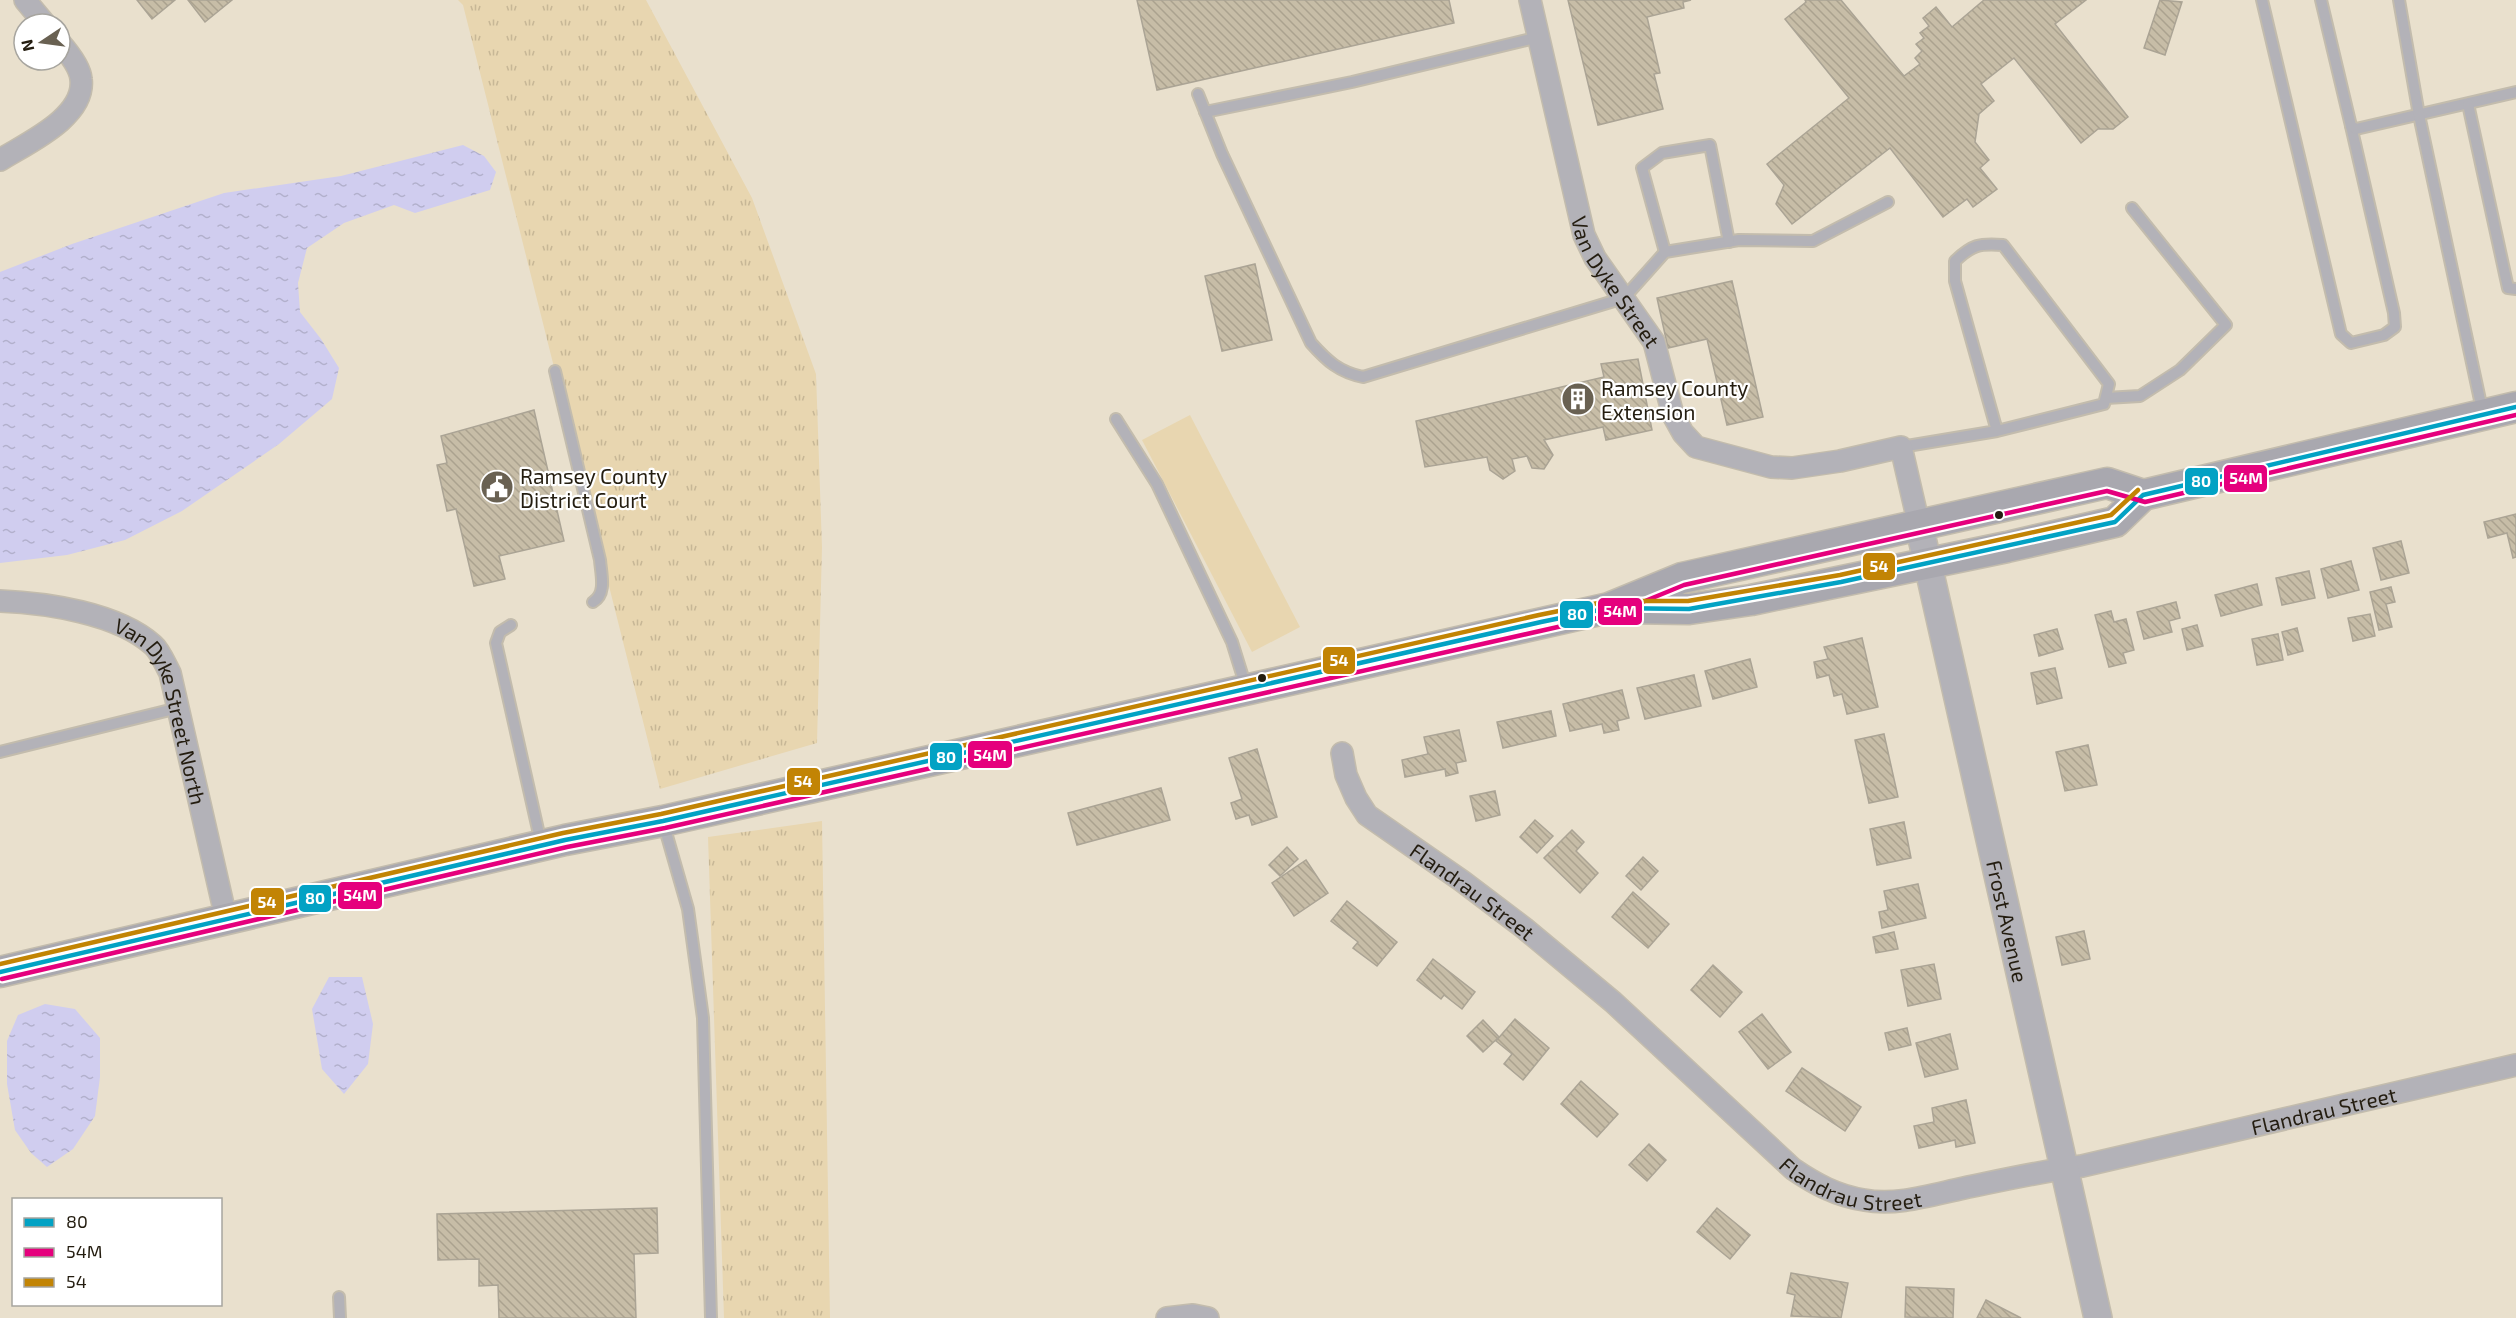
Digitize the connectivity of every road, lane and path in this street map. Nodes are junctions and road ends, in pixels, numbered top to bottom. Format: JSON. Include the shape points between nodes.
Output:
{"nodes":[{"id":1,"x":25,"y":0,"type":"edge"},
{"id":2,"x":1530,"y":0,"type":"edge"},
{"id":3,"x":2262,"y":0,"type":"edge"},
{"id":4,"x":2321,"y":0,"type":"edge"},
{"id":5,"x":2399,"y":0,"type":"edge"},
{"id":6,"x":35,"y":12,"type":"edge"},
{"id":7,"x":1539,"y":37,"type":"junction"},
{"id":8,"x":72,"y":63,"type":"edge"},
{"id":9,"x":2516,"y":92,"type":"edge"},
{"id":10,"x":1197,"y":94,"type":"dead end"},
{"id":11,"x":2468,"y":104,"type":"junction"},
{"id":12,"x":1205,"y":112,"type":"junction"},
{"id":13,"x":2419,"y":115,"type":"junction"},
{"id":14,"x":2351,"y":126,"type":"junction"},
{"id":15,"x":0,"y":160,"type":"edge"},
{"id":16,"x":1888,"y":202,"type":"dead end"},
{"id":17,"x":2132,"y":208,"type":"dead end"},
{"id":18,"x":1729,"y":242,"type":"junction"},
{"id":19,"x":1665,"y":252,"type":"junction"},
{"id":20,"x":2516,"y":289,"type":"edge"},
{"id":21,"x":1624,"y":298,"type":"junction"},
{"id":22,"x":555,"y":370,"type":"dead end"},
{"id":23,"x":2106,"y":398,"type":"junction"},
{"id":24,"x":2516,"y":407,"type":"edge"},
{"id":25,"x":2483,"y":415,"type":"junction"},
{"id":26,"x":1116,"y":418,"type":"dead end"},
{"id":27,"x":1997,"y":431,"type":"junction"},
{"id":28,"x":1902,"y":447,"type":"junction"},
{"id":29,"x":2143,"y":495,"type":"junction"},
{"id":30,"x":1919,"y":525,"type":"junction"},
{"id":31,"x":1928,"y":564,"type":"junction"},
{"id":32,"x":0,"y":601,"type":"edge"},
{"id":33,"x":593,"y":602,"type":"dead end"},
{"id":34,"x":1609,"y":608,"type":"junction"},
{"id":35,"x":511,"y":625,"type":"dead end"},
{"id":36,"x":1246,"y":689,"type":"junction"},
{"id":37,"x":178,"y":708,"type":"junction"},
{"id":38,"x":0,"y":752,"type":"edge"},
{"id":39,"x":1342,"y":753,"type":"dead end"},
{"id":40,"x":663,"y":821,"type":"junction"},
{"id":41,"x":542,"y":846,"type":"junction"},
{"id":42,"x":226,"y":918,"type":"junction"},
{"id":43,"x":0,"y":972,"type":"edge"},
{"id":44,"x":2516,"y":1065,"type":"edge"},
{"id":45,"x":2065,"y":1168,"type":"junction"},
{"id":46,"x":339,"y":1297,"type":"dead end"},
{"id":47,"x":340,"y":1318,"type":"edge"},
{"id":48,"x":711,"y":1318,"type":"edge"},
{"id":49,"x":1167,"y":1318,"type":"edge"},
{"id":50,"x":1208,"y":1318,"type":"edge"},
{"id":51,"x":2098,"y":1318,"type":"edge"}],
"edges":[{"from":1,"to":6,"type":"street"},
{"from":2,"to":7,"type":"street","name":"Van Dyke Street"},
{"from":3,"to":14,"type":"lane","via":[[2341,334],[2351,343],[2384,335],[2395,327]]},
{"from":4,"to":14,"type":"lane"},
{"from":5,"to":13,"type":"lane"},
{"from":7,"to":12,"type":"lane"},
{"from":7,"to":21,"type":"street","name":"Van Dyke Street","via":[[1584,234],[1591,251]]},
{"from":8,"to":15,"type":"street","via":[[81,78],[77,100],[66,118]]},
{"from":9,"to":11,"type":"lane"},
{"from":10,"to":12,"type":"lane"},
{"from":11,"to":13,"type":"lane"},
{"from":11,"to":20,"type":"lane","via":[[2508,288]]},
{"from":12,"to":21,"type":"lane","via":[[1311,343],[1332,366],[1347,374],[1364,377]]},
{"from":13,"to":14,"type":"lane","via":[[2363,128]]},
{"from":13,"to":25,"type":"lane"},
{"from":16,"to":18,"type":"lane","via":[[1813,242]]},
{"from":17,"to":23,"type":"lane","via":[[2226,325],[2180,370],[2140,396]]},
{"from":18,"to":19,"type":"lane"},
{"from":18,"to":19,"type":"lane","via":[[1710,145],[1662,153],[1642,168]]},
{"from":19,"to":21,"type":"lane"},
{"from":21,"to":28,"type":"street","name":"Van Dyke Street","via":[[1654,342],[1673,415],[1696,447],[1792,468]]},
{"from":22,"to":33,"type":"lane","via":[[600,560],[602,588]]},
{"from":23,"to":27,"type":"lane","via":[[2104,404]]},
{"from":23,"to":27,"type":"lane","via":[[2109,384],[2003,245],[1971,246],[1955,261],[1954,282]]},
{"from":24,"to":25,"type":"main road"},
{"from":25,"to":29,"type":"main road"},
{"from":26,"to":36,"type":"lane","via":[[1157,484],[1232,642]]},
{"from":27,"to":28,"type":"lane"},
{"from":28,"to":30,"type":"street"},
{"from":29,"to":30,"type":"main road","via":[[2107,483]]},
{"from":29,"to":31,"type":"main road","via":[[2115,522]]},
{"from":30,"to":31,"type":"street","name":"Frost Avenue"},
{"from":30,"to":34,"type":"main road","via":[[1682,578]]},
{"from":31,"to":34,"type":"main road","via":[[1689,609]]},
{"from":31,"to":45,"type":"street","name":"Frost Avenue"},
{"from":32,"to":37,"type":"street","name":"Van Dyke Street North","via":[[31,603],[114,621],[155,646],[170,673]]},
{"from":34,"to":36,"type":"main road"},
{"from":35,"to":41,"type":"lane","via":[[500,632],[496,643]]},
{"from":36,"to":40,"type":"main road"},
{"from":37,"to":38,"type":"lane"},
{"from":37,"to":42,"type":"street","name":"Van Dyke Street North"},
{"from":39,"to":45,"type":"street","name":"Flandrau Street","via":[[1346,775],[1367,815],[1524,928],[1613,1002],[1793,1169],[1814,1183],[1838,1194],[1890,1202]]},
{"from":40,"to":41,"type":"main road"},
{"from":40,"to":48,"type":"lane","via":[[688,909],[702,1018]]},
{"from":41,"to":42,"type":"main road"},
{"from":42,"to":43,"type":"main road"},
{"from":44,"to":45,"type":"street","name":"Flandrau Street"},
{"from":45,"to":51,"type":"street","name":"Frost Avenue"},
{"from":46,"to":47,"type":"lane"},
{"from":49,"to":50,"type":"street"}]}
